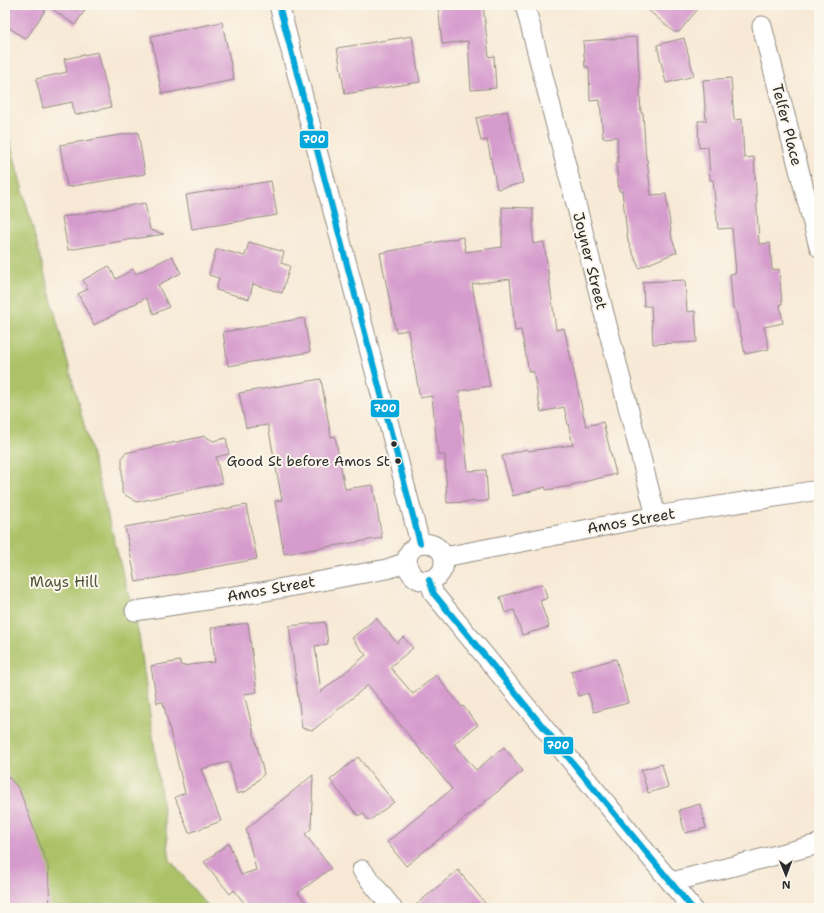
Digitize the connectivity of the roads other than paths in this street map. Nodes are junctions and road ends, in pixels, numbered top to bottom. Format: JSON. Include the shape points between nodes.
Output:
{"nodes":[{"id":1,"x":279,"y":5,"type":"edge"},
{"id":2,"x":525,"y":5,"type":"edge"},
{"id":3,"x":762,"y":26,"type":"dead end"},
{"id":4,"x":819,"y":247,"type":"edge"},
{"id":5,"x":819,"y":490,"type":"edge"},
{"id":6,"x":656,"y":516,"type":"junction"},
{"id":7,"x":420,"y":543,"type":"junction"},
{"id":8,"x":444,"y":557,"type":"junction"},
{"id":9,"x":407,"y":562,"type":"junction"},
{"id":10,"x":429,"y":580,"type":"junction"},
{"id":11,"x":135,"y":611,"type":"dead end"},
{"id":12,"x":819,"y":844,"type":"edge"},
{"id":13,"x":362,"y":870,"type":"dead end"},
{"id":14,"x":672,"y":882,"type":"junction"},
{"id":15,"x":392,"y":908,"type":"edge"},
{"id":16,"x":692,"y":908,"type":"edge"}],
"edges":[{"from":1,"to":7,"type":"street"},
{"from":2,"to":6,"type":"street","name":"Joyner Street"},
{"from":3,"to":4,"type":"street","name":"Telfer Place"},
{"from":5,"to":6,"type":"street","name":"Amos Street"},
{"from":6,"to":8,"type":"street","name":"Amos Street"},
{"from":7,"to":8,"type":"street","via":[[435,545]]},
{"from":7,"to":9,"type":"street","via":[[409,552]]},
{"from":8,"to":10,"type":"street","via":[[442,572]]},
{"from":9,"to":10,"type":"street","via":[[410,573],[415,578]]},
{"from":9,"to":11,"type":"street","name":"Amos Street","via":[[387,569],[261,592]]},
{"from":10,"to":14,"type":"street","via":[[434,594]]},
{"from":12,"to":14,"type":"street"},
{"from":13,"to":15,"type":"street"},
{"from":14,"to":16,"type":"street"}]}
